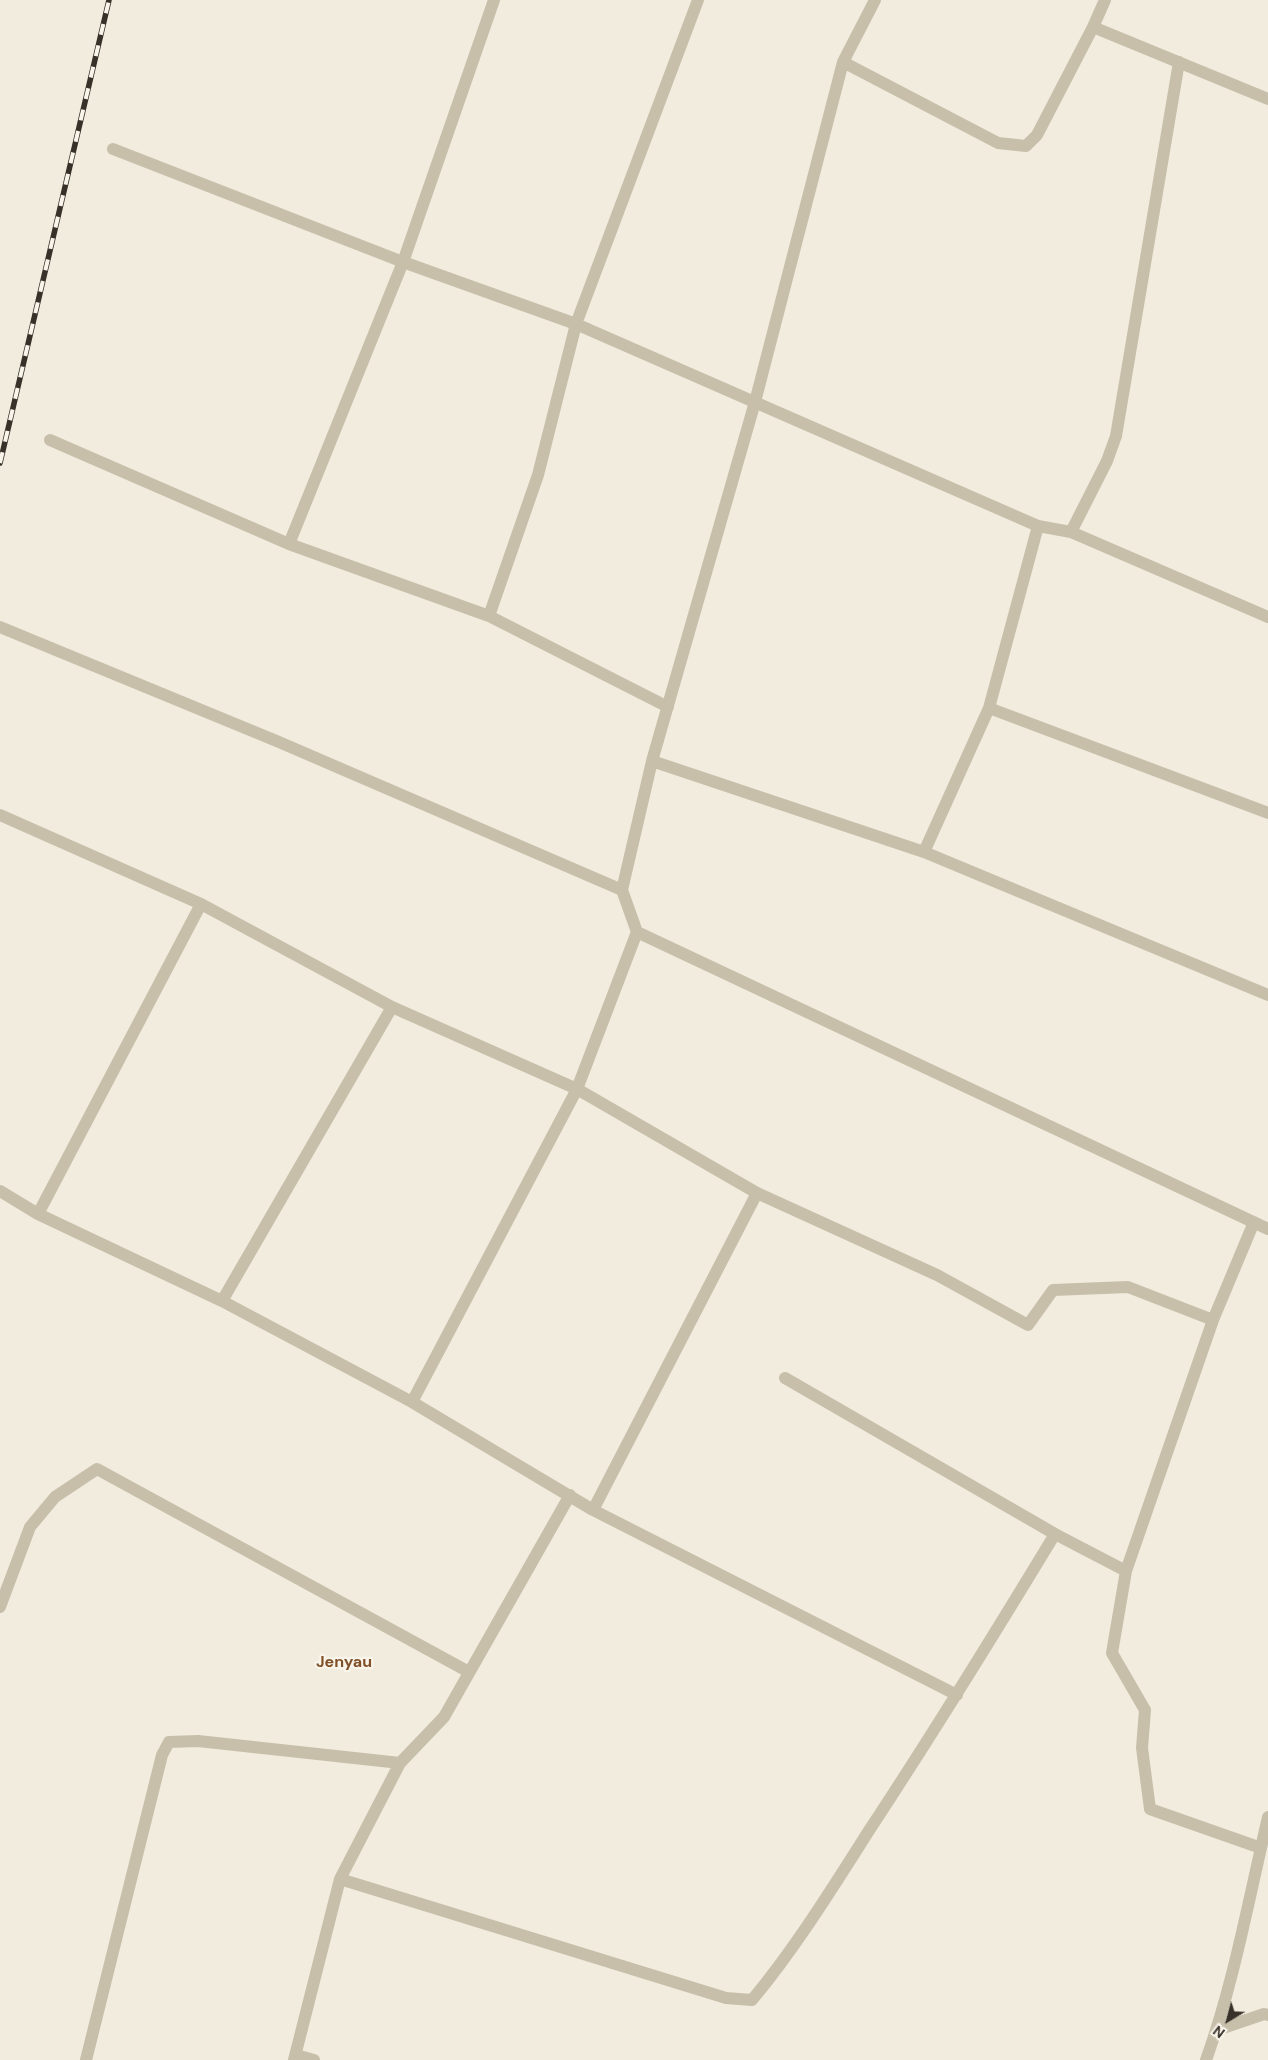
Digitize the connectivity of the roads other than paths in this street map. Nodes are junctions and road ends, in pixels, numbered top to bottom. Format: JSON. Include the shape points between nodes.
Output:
{"nodes":[{"id":1,"x":494,"y":0,"type":"edge"},
{"id":2,"x":698,"y":0,"type":"edge"},
{"id":3,"x":875,"y":0,"type":"edge"},
{"id":4,"x":1105,"y":0,"type":"edge"},
{"id":5,"x":1094,"y":27,"type":"junction"},
{"id":6,"x":843,"y":62,"type":"junction"},
{"id":7,"x":1179,"y":62,"type":"junction"},
{"id":8,"x":1268,"y":99,"type":"edge"},
{"id":9,"x":113,"y":149,"type":"dead end"},
{"id":10,"x":403,"y":262,"type":"junction"},
{"id":11,"x":576,"y":324,"type":"junction"},
{"id":12,"x":755,"y":402,"type":"junction"},
{"id":13,"x":50,"y":440,"type":"dead end"},
{"id":14,"x":1038,"y":526,"type":"junction"},
{"id":15,"x":1071,"y":532,"type":"junction"},
{"id":16,"x":289,"y":544,"type":"junction"},
{"id":17,"x":489,"y":616,"type":"junction"},
{"id":18,"x":1268,"y":617,"type":"edge"},
{"id":19,"x":0,"y":627,"type":"edge"},
{"id":20,"x":668,"y":707,"type":"junction"},
{"id":21,"x":989,"y":708,"type":"junction"},
{"id":22,"x":652,"y":762,"type":"junction"},
{"id":23,"x":1268,"y":813,"type":"edge"},
{"id":24,"x":0,"y":815,"type":"edge"},
{"id":25,"x":924,"y":852,"type":"junction"},
{"id":26,"x":622,"y":890,"type":"junction"},
{"id":27,"x":201,"y":904,"type":"junction"},
{"id":28,"x":637,"y":932,"type":"junction"},
{"id":29,"x":1268,"y":994,"type":"edge"},
{"id":30,"x":392,"y":1007,"type":"junction"},
{"id":31,"x":577,"y":1089,"type":"junction"},
{"id":32,"x":0,"y":1191,"type":"edge"},
{"id":33,"x":757,"y":1193,"type":"junction"},
{"id":34,"x":38,"y":1214,"type":"junction"},
{"id":35,"x":1254,"y":1222,"type":"junction"},
{"id":36,"x":1268,"y":1228,"type":"edge"},
{"id":37,"x":222,"y":1301,"type":"junction"},
{"id":38,"x":1214,"y":1320,"type":"junction"},
{"id":39,"x":785,"y":1378,"type":"dead end"},
{"id":40,"x":412,"y":1402,"type":"junction"},
{"id":41,"x":570,"y":1495,"type":"junction"},
{"id":42,"x":593,"y":1510,"type":"junction"},
{"id":43,"x":1055,"y":1534,"type":"junction"},
{"id":44,"x":1126,"y":1571,"type":"junction"},
{"id":45,"x":0,"y":1607,"type":"edge"},
{"id":46,"x":469,"y":1672,"type":"junction"},
{"id":47,"x":957,"y":1695,"type":"junction"},
{"id":48,"x":400,"y":1763,"type":"junction"},
{"id":49,"x":1268,"y":1817,"type":"edge"},
{"id":50,"x":1261,"y":1848,"type":"junction"},
{"id":51,"x":340,"y":1879,"type":"junction"},
{"id":52,"x":1268,"y":2015,"type":"edge"},
{"id":53,"x":1217,"y":2030,"type":"junction"},
{"id":54,"x":295,"y":2058,"type":"edge"},
{"id":55,"x":86,"y":2060,"type":"edge"},
{"id":56,"x":314,"y":2060,"type":"edge"},
{"id":57,"x":1206,"y":2060,"type":"edge"}],
"edges":[{"from":1,"to":10,"type":"street"},
{"from":2,"to":11,"type":"street"},
{"from":3,"to":6,"type":"street"},
{"from":4,"to":5,"type":"street"},
{"from":5,"to":6,"type":"street","via":[[1037,135],[1026,146],[998,143]]},
{"from":5,"to":7,"type":"street"},
{"from":6,"to":12,"type":"street"},
{"from":7,"to":8,"type":"street"},
{"from":7,"to":15,"type":"street","via":[[1116,436]]},
{"from":9,"to":10,"type":"street"},
{"from":10,"to":11,"type":"street"},
{"from":10,"to":16,"type":"street"},
{"from":11,"to":12,"type":"street"},
{"from":11,"to":17,"type":"street","via":[[538,475]]},
{"from":12,"to":14,"type":"street"},
{"from":12,"to":20,"type":"street"},
{"from":13,"to":16,"type":"street"},
{"from":14,"to":15,"type":"street"},
{"from":14,"to":21,"type":"street"},
{"from":15,"to":18,"type":"street"},
{"from":16,"to":17,"type":"street"},
{"from":17,"to":20,"type":"street"},
{"from":19,"to":26,"type":"street","via":[[279,742]]},
{"from":20,"to":22,"type":"street"},
{"from":21,"to":23,"type":"street"},
{"from":21,"to":25,"type":"street"},
{"from":22,"to":25,"type":"street"},
{"from":22,"to":26,"type":"street"},
{"from":24,"to":27,"type":"street"},
{"from":25,"to":29,"type":"street"},
{"from":26,"to":28,"type":"street"},
{"from":27,"to":30,"type":"street"},
{"from":27,"to":34,"type":"street"},
{"from":28,"to":31,"type":"street"},
{"from":28,"to":35,"type":"street"},
{"from":30,"to":31,"type":"street"},
{"from":30,"to":37,"type":"street"},
{"from":31,"to":33,"type":"street"},
{"from":31,"to":40,"type":"street"},
{"from":32,"to":34,"type":"street"},
{"from":33,"to":38,"type":"street","via":[[937,1275],[1028,1325],[1053,1290],[1128,1286]]},
{"from":33,"to":42,"type":"street"},
{"from":34,"to":37,"type":"street"},
{"from":35,"to":36,"type":"street"},
{"from":35,"to":38,"type":"street"},
{"from":37,"to":40,"type":"street"},
{"from":38,"to":44,"type":"street"},
{"from":39,"to":43,"type":"street"},
{"from":40,"to":41,"type":"street"},
{"from":41,"to":42,"type":"street"},
{"from":41,"to":46,"type":"street"},
{"from":42,"to":47,"type":"street"},
{"from":43,"to":44,"type":"street"},
{"from":43,"to":47,"type":"street"},
{"from":44,"to":50,"type":"street","via":[[1112,1653],[1145,1710],[1142,1748],[1150,1809]]},
{"from":45,"to":46,"type":"street","via":[[30,1527],[55,1497],[97,1469]]},
{"from":46,"to":48,"type":"street","via":[[444,1717]]},
{"from":47,"to":51,"type":"street","via":[[773,1975],[752,2000],[726,1998]]},
{"from":48,"to":51,"type":"street"},
{"from":48,"to":55,"type":"street","via":[[198,1741],[169,1742],[162,1755]]},
{"from":49,"to":50,"type":"street"},
{"from":50,"to":53,"type":"street"},
{"from":51,"to":54,"type":"street"},
{"from":52,"to":53,"type":"street"},
{"from":53,"to":57,"type":"street"},
{"from":54,"to":56,"type":"street"}]}
